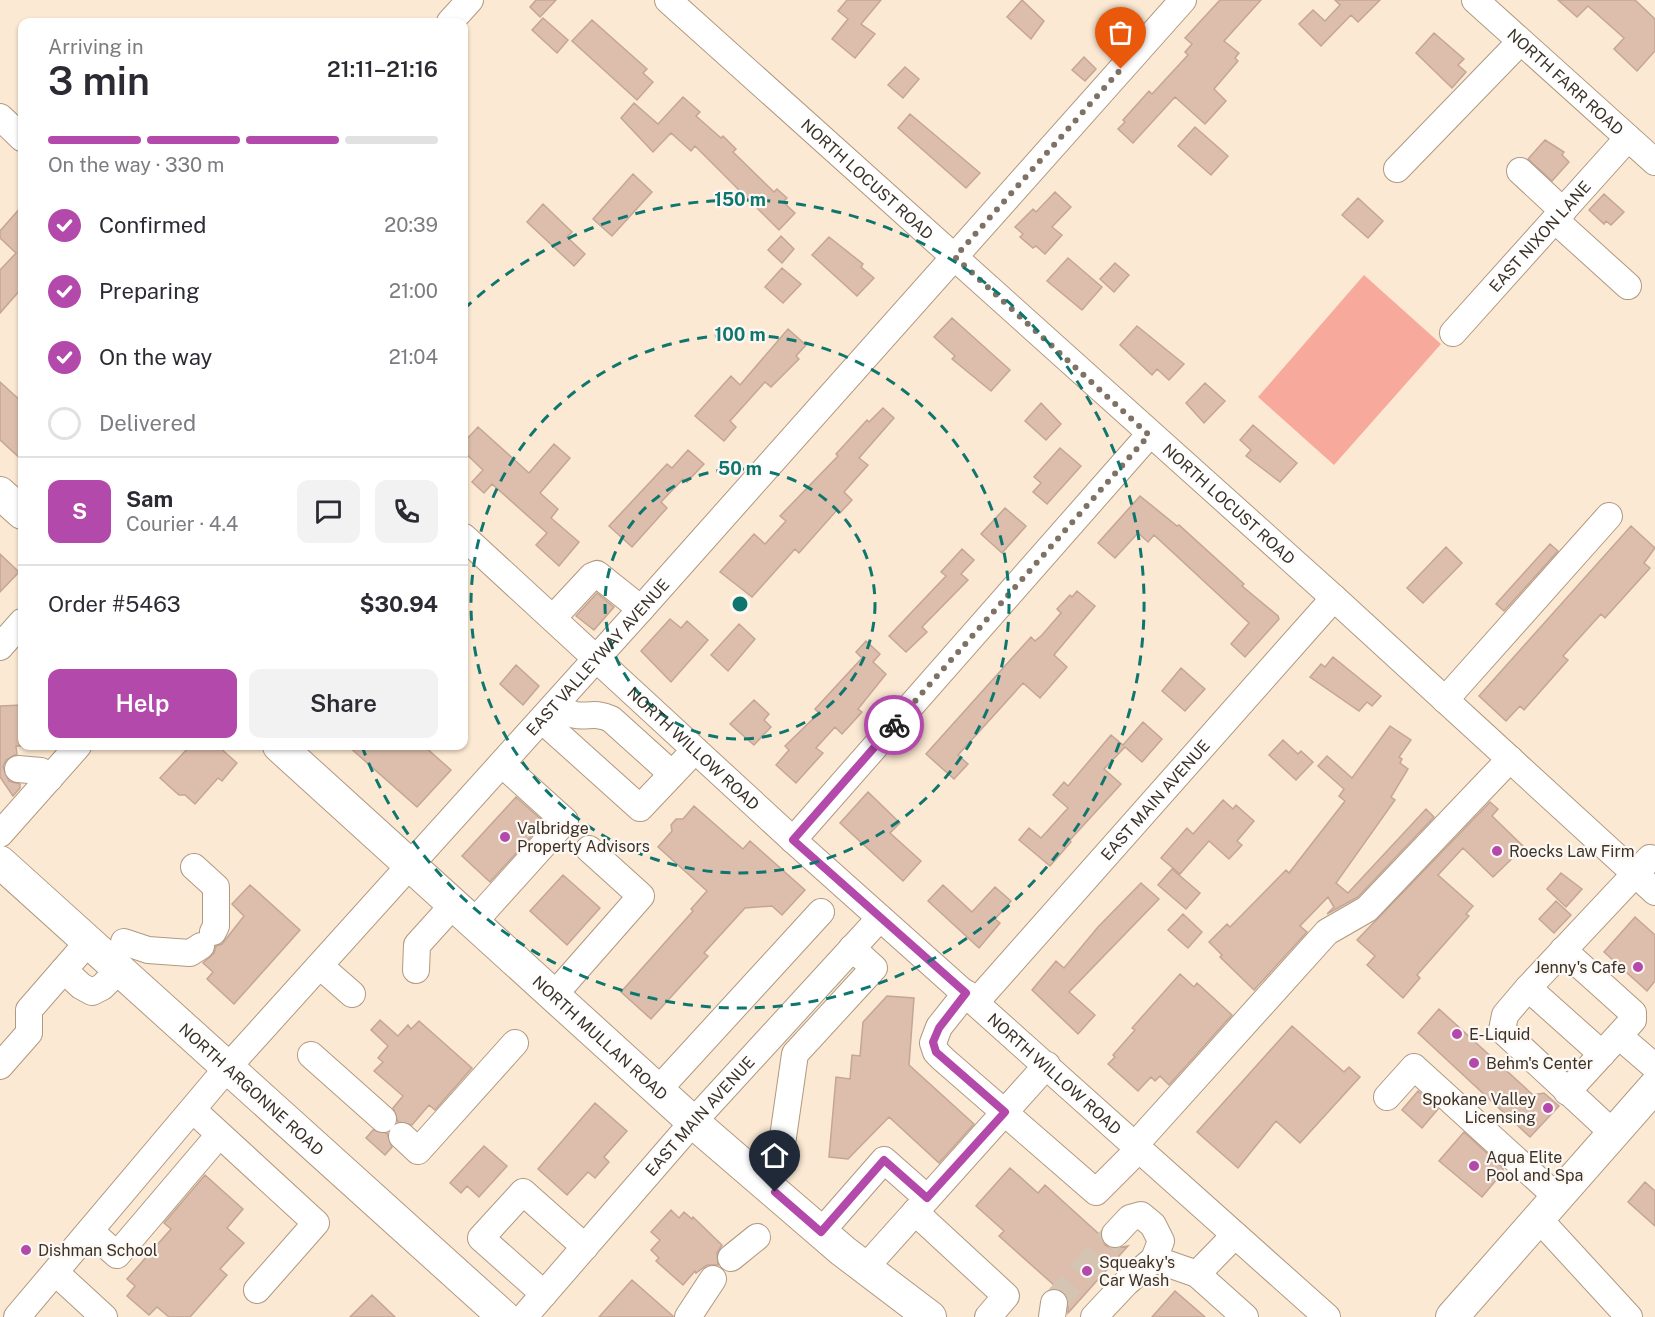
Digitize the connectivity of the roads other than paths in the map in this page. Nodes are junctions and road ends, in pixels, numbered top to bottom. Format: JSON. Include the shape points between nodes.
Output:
{"nodes":[{"id":1,"x":470,"y":0,"type":"edge"},
{"id":2,"x":668,"y":0,"type":"edge"},
{"id":3,"x":1183,"y":0,"type":"edge"},
{"id":4,"x":1475,"y":0,"type":"edge"},
{"id":5,"x":454,"y":18,"type":"edge"},
{"id":6,"x":1520,"y":42,"type":"junction"},
{"id":7,"x":0,"y":117,"type":"edge"},
{"id":8,"x":18,"y":134,"type":"edge"},
{"id":9,"x":1628,"y":138,"type":"junction"},
{"id":10,"x":1655,"y":162,"type":"edge"},
{"id":11,"x":1397,"y":169,"type":"dead end"},
{"id":12,"x":1520,"y":171,"type":"dead end"},
{"id":13,"x":1559,"y":215,"type":"junction"},
{"id":14,"x":955,"y":257,"type":"junction"},
{"id":15,"x":1628,"y":286,"type":"dead end"},
{"id":16,"x":1453,"y":333,"type":"dead end"},
{"id":17,"x":1149,"y":435,"type":"junction"},
{"id":18,"x":0,"y":493,"type":"edge"},
{"id":19,"x":18,"y":509,"type":"edge"},
{"id":20,"x":1609,"y":516,"type":"dead end"},
{"id":21,"x":468,"y":541,"type":"edge"},
{"id":22,"x":1334,"y":598,"type":"junction"},
{"id":23,"x":642,"y":609,"type":"junction"},
{"id":24,"x":553,"y":618,"type":"junction"},
{"id":25,"x":18,"y":627,"type":"edge"},
{"id":26,"x":0,"y":647,"type":"edge"},
{"id":27,"x":596,"y":659,"type":"junction"},
{"id":28,"x":1445,"y":700,"type":"junction"},
{"id":29,"x":549,"y":712,"type":"junction"},
{"id":30,"x":74,"y":750,"type":"edge"},
{"id":31,"x":283,"y":750,"type":"edge"},
{"id":32,"x":695,"y":750,"type":"junction"},
{"id":33,"x":1510,"y":759,"type":"junction"},
{"id":34,"x":502,"y":764,"type":"junction"},
{"id":35,"x":18,"y":769,"type":"dead end"},
{"id":36,"x":672,"y":774,"type":"junction"},
{"id":37,"x":50,"y":778,"type":"junction"},
{"id":38,"x":5,"y":818,"type":"edge"},
{"id":39,"x":793,"y":840,"type":"junction"},
{"id":40,"x":589,"y":849,"type":"dead end"},
{"id":41,"x":0,"y":863,"type":"edge"},
{"id":42,"x":411,"y":865,"type":"junction"},
{"id":43,"x":1645,"y":866,"type":"edge"},
{"id":44,"x":194,"y":867,"type":"dead end"},
{"id":45,"x":1655,"y":892,"type":"edge"},
{"id":46,"x":821,"y":912,"type":"dead end"},
{"id":47,"x":464,"y":913,"type":"junction"},
{"id":48,"x":880,"y":918,"type":"junction"},
{"id":49,"x":88,"y":941,"type":"junction"},
{"id":50,"x":852,"y":948,"type":"junction"},
{"id":51,"x":1563,"y":950,"type":"junction"},
{"id":52,"x":122,"y":956,"type":"junction"},
{"id":53,"x":320,"y":966,"type":"junction"},
{"id":54,"x":64,"y":970,"type":"junction"},
{"id":55,"x":416,"y":970,"type":"dead end"},
{"id":56,"x":1528,"y":988,"type":"junction"},
{"id":57,"x":352,"y":994,"type":"dead end"},
{"id":58,"x":554,"y":995,"type":"junction"},
{"id":59,"x":971,"y":997,"type":"junction"},
{"id":60,"x":773,"y":1035,"type":"junction"},
{"id":61,"x":515,"y":1043,"type":"dead end"},
{"id":62,"x":1610,"y":1045,"type":"junction"},
{"id":63,"x":795,"y":1054,"type":"junction"},
{"id":64,"x":311,"y":1055,"type":"dead end"},
{"id":65,"x":1047,"y":1065,"type":"junction"},
{"id":66,"x":0,"y":1066,"type":"edge"},
{"id":67,"x":228,"y":1067,"type":"junction"},
{"id":68,"x":1655,"y":1067,"type":"edge"},
{"id":69,"x":1655,"y":1086,"type":"edge"},
{"id":70,"x":658,"y":1090,"type":"junction"},
{"id":71,"x":1567,"y":1092,"type":"junction"},
{"id":72,"x":1387,"y":1097,"type":"dead end"},
{"id":73,"x":193,"y":1110,"type":"junction"},
{"id":74,"x":1005,"y":1112,"type":"junction"},
{"id":75,"x":382,"y":1119,"type":"dead end"},
{"id":76,"x":693,"y":1122,"type":"junction"},
{"id":77,"x":1613,"y":1133,"type":"junction"},
{"id":78,"x":219,"y":1135,"type":"junction"},
{"id":79,"x":402,"y":1136,"type":"dead end"},
{"id":80,"x":1137,"y":1147,"type":"junction"},
{"id":81,"x":762,"y":1181,"type":"junction"},
{"id":82,"x":921,"y":1205,"type":"junction"},
{"id":83,"x":1548,"y":1208,"type":"junction"},
{"id":84,"x":90,"y":1232,"type":"junction"},
{"id":85,"x":821,"y":1232,"type":"junction"},
{"id":86,"x":1115,"y":1234,"type":"tunnel mouth"},
{"id":87,"x":1235,"y":1234,"type":"junction"},
{"id":88,"x":757,"y":1237,"type":"dead end"},
{"id":89,"x":585,"y":1247,"type":"junction"},
{"id":90,"x":730,"y":1258,"type":"dead end"},
{"id":91,"x":1154,"y":1259,"type":"junction"},
{"id":92,"x":865,"y":1268,"type":"junction"},
{"id":93,"x":56,"y":1273,"type":"junction"},
{"id":94,"x":1197,"y":1274,"type":"junction"},
{"id":95,"x":713,"y":1279,"type":"dead end"},
{"id":96,"x":257,"y":1290,"type":"dead end"},
{"id":97,"x":544,"y":1294,"type":"junction"},
{"id":98,"x":17,"y":1317,"type":"edge"},
{"id":99,"x":104,"y":1317,"type":"edge"},
{"id":100,"x":504,"y":1317,"type":"edge"},
{"id":101,"x":524,"y":1317,"type":"edge"},
{"id":102,"x":688,"y":1317,"type":"edge"},
{"id":103,"x":930,"y":1317,"type":"edge"},
{"id":104,"x":988,"y":1317,"type":"edge"},
{"id":105,"x":1094,"y":1317,"type":"edge"},
{"id":106,"x":1245,"y":1317,"type":"edge"},
{"id":107,"x":1327,"y":1317,"type":"edge"},
{"id":108,"x":1452,"y":1317,"type":"edge"},
{"id":109,"x":1629,"y":1317,"type":"edge"}],
"edges":[{"from":1,"to":5,"type":"street"},
{"from":2,"to":14,"type":"street","name":"NORTH LOCUST ROAD"},
{"from":3,"to":14,"type":"street","name":"EAST VALLEYWAY AVENUE"},
{"from":4,"to":6,"type":"street","name":"NORTH FARR ROAD"},
{"from":6,"to":9,"type":"street","name":"NORTH FARR ROAD"},
{"from":6,"to":11,"type":"street"},
{"from":7,"to":8,"type":"street"},
{"from":9,"to":10,"type":"street","name":"NORTH FARR ROAD"},
{"from":9,"to":13,"type":"street","name":"EAST NIXON LANE"},
{"from":12,"to":13,"type":"street"},
{"from":13,"to":15,"type":"street"},
{"from":13,"to":16,"type":"street","name":"EAST NIXON LANE"},
{"from":14,"to":17,"type":"street","name":"NORTH LOCUST ROAD"},
{"from":14,"to":23,"type":"street","name":"EAST VALLEYWAY AVENUE"},
{"from":17,"to":22,"type":"street","name":"NORTH LOCUST ROAD"},
{"from":17,"to":39,"type":"street"},
{"from":18,"to":19,"type":"main road"},
{"from":20,"to":28,"type":"street"},
{"from":21,"to":24,"type":"street","name":"NORTH WILLOW ROAD"},
{"from":22,"to":28,"type":"street","name":"NORTH LOCUST ROAD"},
{"from":22,"to":59,"type":"street","name":"EAST MAIN AVENUE"},
{"from":23,"to":24,"type":"street","via":[[597,573]]},
{"from":23,"to":27,"type":"street","name":"EAST VALLEYWAY AVENUE"},
{"from":24,"to":27,"type":"street","name":"NORTH WILLOW ROAD"},
{"from":25,"to":26,"type":"street"},
{"from":27,"to":29,"type":"street","name":"EAST VALLEYWAY AVENUE"},
{"from":27,"to":32,"type":"street","name":"NORTH WILLOW ROAD"},
{"from":28,"to":33,"type":"street","name":"NORTH LOCUST ROAD"},
{"from":29,"to":34,"type":"street","name":"EAST VALLEYWAY AVENUE"},
{"from":29,"to":36,"type":"street","via":[[611,719]]},
{"from":29,"to":36,"type":"street","via":[[640,808]]},
{"from":30,"to":37,"type":"street"},
{"from":31,"to":42,"type":"main road","name":"NORTH MULLAN ROAD"},
{"from":32,"to":36,"type":"street"},
{"from":32,"to":39,"type":"street","name":"NORTH WILLOW ROAD"},
{"from":33,"to":43,"type":"street","name":"NORTH LOCUST ROAD"},
{"from":33,"to":80,"type":"street","via":[[1367,909],[1327,932]]},
{"from":34,"to":42,"type":"street","name":"EAST VALLEYWAY AVENUE"},
{"from":34,"to":47,"type":"street","via":[[565,821]]},
{"from":35,"to":37,"type":"street","via":[[41,771]]},
{"from":37,"to":38,"type":"street"},
{"from":39,"to":48,"type":"street","name":"NORTH WILLOW ROAD"},
{"from":40,"to":58,"type":"street","via":[[641,896]]},
{"from":41,"to":49,"type":"main road","name":"NORTH ARGONNE ROAD"},
{"from":42,"to":47,"type":"main road","name":"NORTH MULLAN ROAD"},
{"from":42,"to":53,"type":"street","name":"EAST VALLEYWAY AVENUE"},
{"from":43,"to":45,"type":"street","name":"NORTH LOCUST ROAD"},
{"from":43,"to":51,"type":"street"},
{"from":44,"to":52,"type":"street","via":[[216,887],[216,926],[207,939],[190,953],[148,950]]},
{"from":46,"to":70,"type":"street"},
{"from":47,"to":55,"type":"street","via":[[417,945]]},
{"from":47,"to":58,"type":"main road","name":"NORTH MULLAN ROAD"},
{"from":48,"to":50,"type":"street","name":"EAST MAIN AVENUE"},
{"from":48,"to":59,"type":"street","name":"NORTH WILLOW ROAD"},
{"from":49,"to":52,"type":"main road","name":"NORTH ARGONNE ROAD"},
{"from":49,"to":54,"type":"street"},
{"from":50,"to":60,"type":"street","name":"EAST MAIN AVENUE"},
{"from":50,"to":63,"type":"street","via":[[874,968]]},
{"from":51,"to":56,"type":"street"},
{"from":51,"to":62,"type":"street","via":[[1633,1013],[1633,1020]]},
{"from":52,"to":54,"type":"street","via":[[102,987],[92,992]]},
{"from":52,"to":67,"type":"main road","name":"NORTH ARGONNE ROAD"},
{"from":53,"to":57,"type":"street"},
{"from":53,"to":67,"type":"street","name":"EAST VALLEYWAY AVENUE"},
{"from":54,"to":66,"type":"street","via":[[29,1010],[29,1033]]},
{"from":56,"to":62,"type":"street"},
{"from":56,"to":71,"type":"street","via":[[1505,1015],[1502,1030]]},
{"from":58,"to":70,"type":"main road","name":"NORTH MULLAN ROAD"},
{"from":59,"to":65,"type":"street","name":"NORTH WILLOW ROAD"},
{"from":59,"to":74,"type":"street","name":"EAST MAIN AVENUE","via":[[939,1028],[933,1042],[936,1052]]},
{"from":60,"to":63,"type":"street"},
{"from":60,"to":76,"type":"street","name":"EAST MAIN AVENUE"},
{"from":61,"to":79,"type":"street","via":[[418,1151]]},
{"from":62,"to":68,"type":"street"},
{"from":62,"to":71,"type":"street"},
{"from":63,"to":81,"type":"street","via":[[782,1151]]},
{"from":64,"to":75,"type":"street"},
{"from":65,"to":74,"type":"street"},
{"from":65,"to":80,"type":"street","name":"NORTH WILLOW ROAD"},
{"from":67,"to":73,"type":"street","name":"EAST VALLEYWAY AVENUE"},
{"from":67,"to":100,"type":"main road","name":"NORTH ARGONNE ROAD"},
{"from":69,"to":77,"type":"main road"},
{"from":70,"to":76,"type":"main road","name":"NORTH MULLAN ROAD"},
{"from":71,"to":77,"type":"street"},
{"from":72,"to":83,"type":"street","via":[[1414,1067]]},
{"from":73,"to":78,"type":"street"},
{"from":73,"to":84,"type":"street","name":"EAST VALLEYWAY AVENUE"},
{"from":74,"to":80,"type":"street","via":[[1096,1192]]},
{"from":74,"to":82,"type":"street"},
{"from":76,"to":81,"type":"main road","name":"NORTH MULLAN ROAD"},
{"from":76,"to":89,"type":"street","name":"EAST MAIN AVENUE"},
{"from":77,"to":83,"type":"main road"},
{"from":78,"to":84,"type":"street","via":[[117,1255]]},
{"from":78,"to":96,"type":"street","via":[[316,1224]]},
{"from":80,"to":87,"type":"street","name":"NORTH WILLOW ROAD"},
{"from":81,"to":85,"type":"main road","name":"NORTH MULLAN ROAD"},
{"from":82,"to":85,"type":"street","via":[[884,1160]]},
{"from":82,"to":92,"type":"street"},
{"from":82,"to":104,"type":"street","via":[[1006,1296]]},
{"from":83,"to":108,"type":"main road"},
{"from":83,"to":109,"type":"street"},
{"from":84,"to":93,"type":"street","name":"EAST VALLEYWAY AVENUE"},
{"from":85,"to":92,"type":"main road","name":"NORTH MULLAN ROAD"},
{"from":86,"to":91,"type":"street","via":[[1130,1218],[1141,1215],[1153,1225],[1161,1241]]},
{"from":87,"to":94,"type":"street"},
{"from":87,"to":107,"type":"street","name":"NORTH WILLOW ROAD"},
{"from":88,"to":90,"type":"street"},
{"from":89,"to":97,"type":"street","name":"EAST MAIN AVENUE"},
{"from":89,"to":97,"type":"street","via":[[523,1192],[481,1238]]},
{"from":91,"to":94,"type":"street"},
{"from":91,"to":105,"type":"street"},
{"from":92,"to":103,"type":"main road","name":"NORTH MULLAN ROAD"},
{"from":93,"to":98,"type":"street","name":"EAST VALLEYWAY AVENUE"},
{"from":93,"to":99,"type":"street"},
{"from":94,"to":106,"type":"street"},
{"from":95,"to":102,"type":"street"},
{"from":97,"to":101,"type":"street","name":"EAST MAIN AVENUE"}]}
